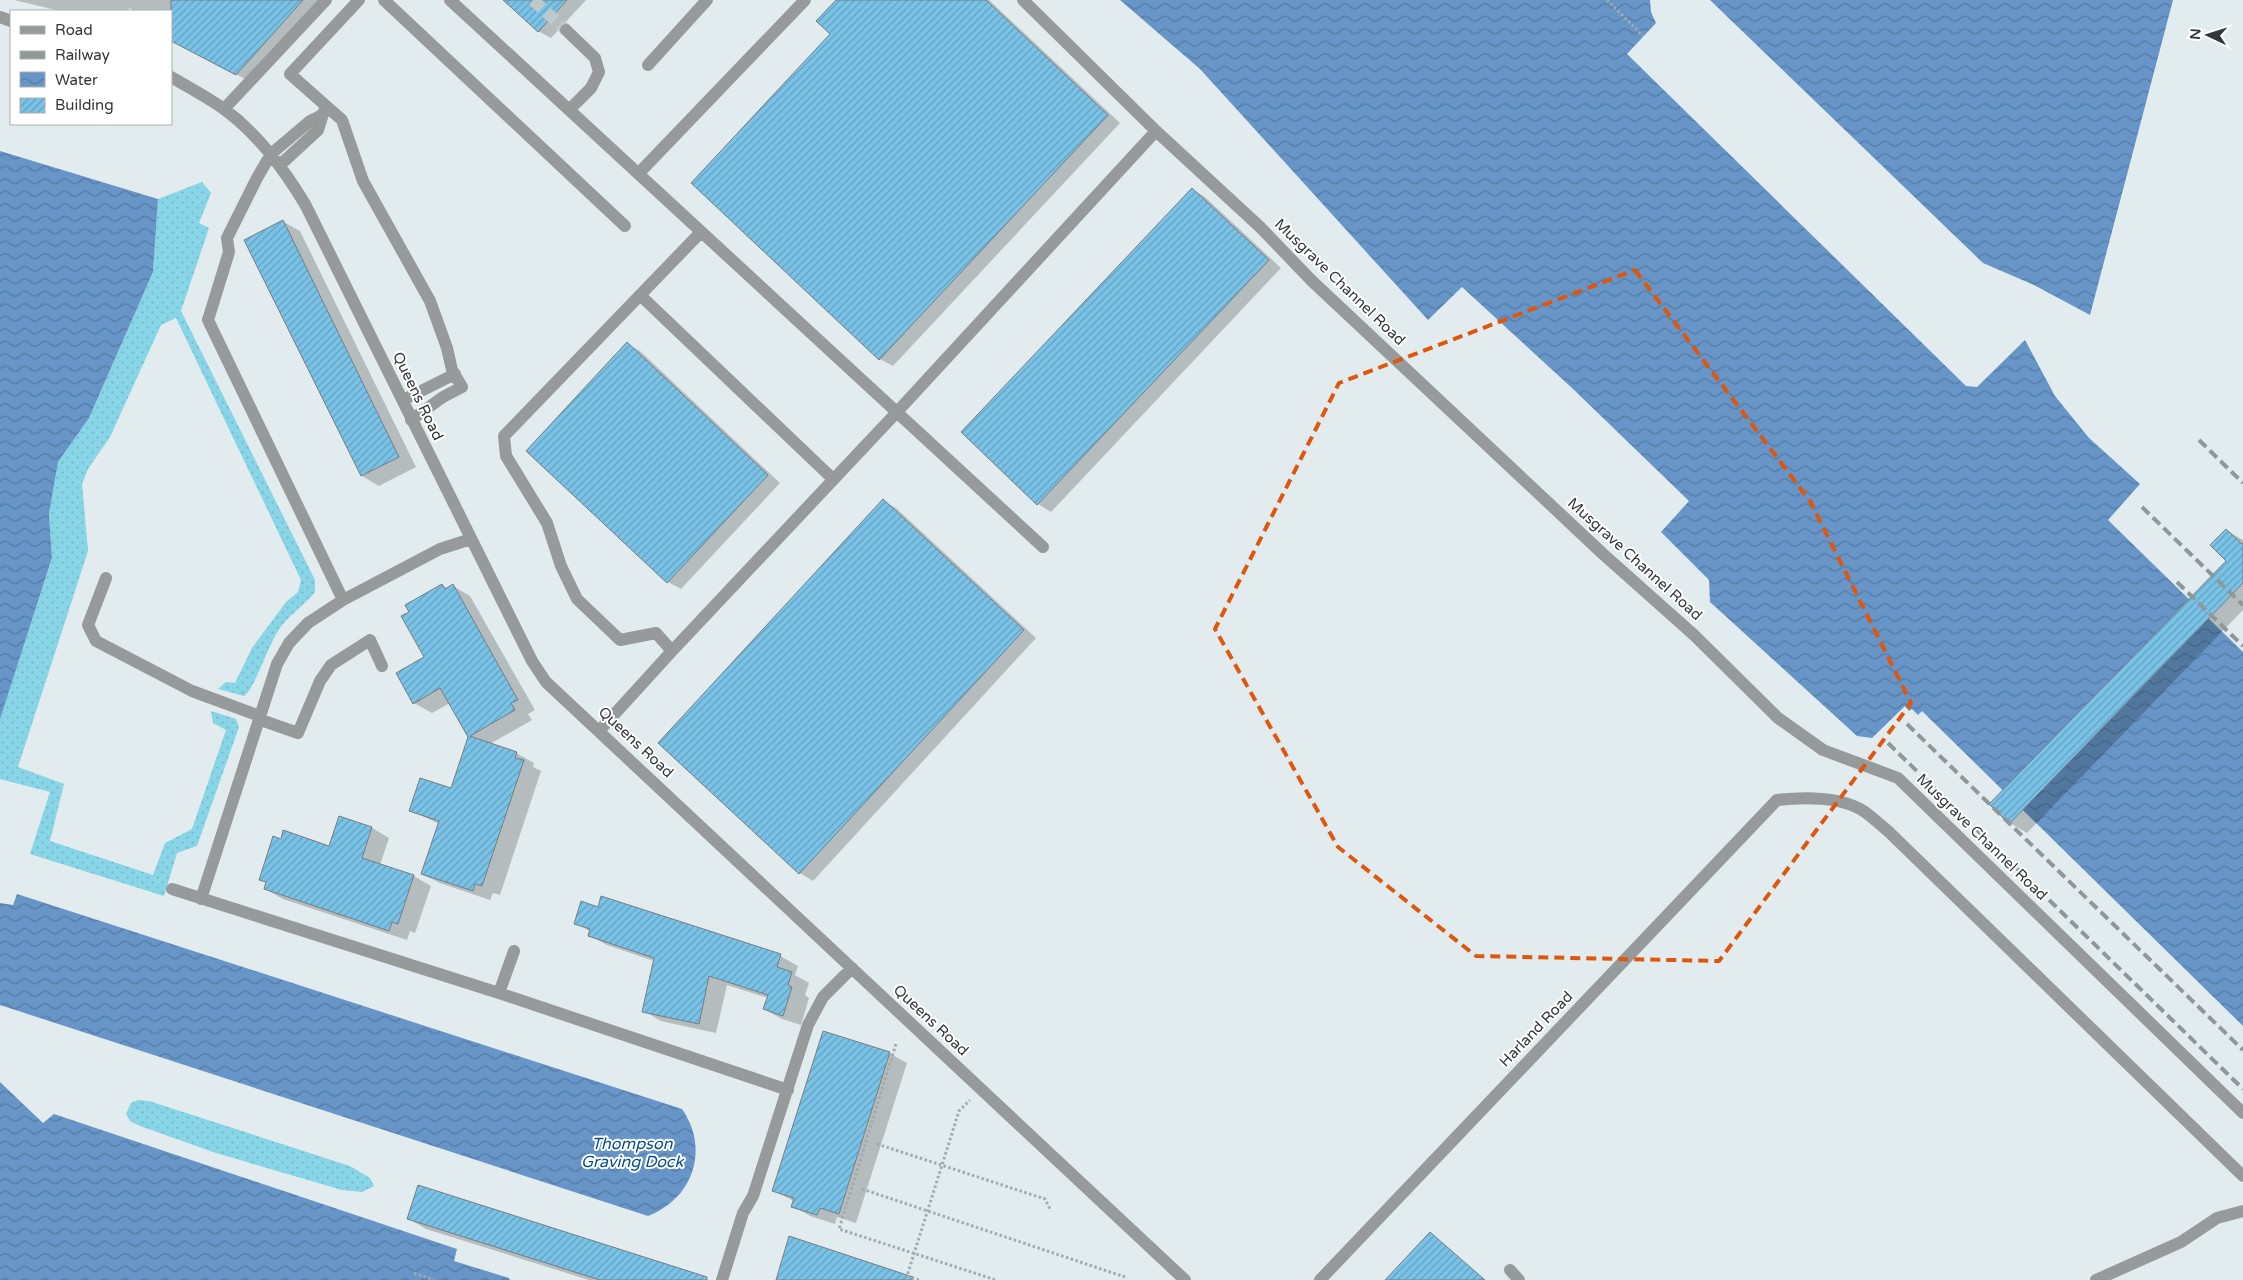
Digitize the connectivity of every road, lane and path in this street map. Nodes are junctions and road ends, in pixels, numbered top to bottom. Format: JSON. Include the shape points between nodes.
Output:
{"nodes":[{"id":1,"x":326,"y":0,"type":"edge"},
{"id":2,"x":359,"y":0,"type":"edge"},
{"id":3,"x":384,"y":0,"type":"edge"},
{"id":4,"x":450,"y":0,"type":"edge"},
{"id":5,"x":708,"y":0,"type":"edge"},
{"id":6,"x":805,"y":0,"type":"edge"},
{"id":7,"x":1023,"y":0,"type":"edge"},
{"id":8,"x":1607,"y":0,"type":"edge"},
{"id":9,"x":566,"y":30,"type":"tunnel mouth"},
{"id":10,"x":1643,"y":36,"type":"dead end"},
{"id":11,"x":648,"y":64,"type":"dead end"},
{"id":12,"x":172,"y":77,"type":"edge"},
{"id":13,"x":224,"y":109,"type":"junction"},
{"id":14,"x":570,"y":110,"type":"junction"},
{"id":15,"x":324,"y":111,"type":"junction"},
{"id":16,"x":1156,"y":131,"type":"junction"},
{"id":17,"x":271,"y":154,"type":"junction"},
{"id":18,"x":280,"y":165,"type":"junction"},
{"id":19,"x":639,"y":173,"type":"junction"},
{"id":20,"x":625,"y":226,"type":"dead end"},
{"id":21,"x":701,"y":232,"type":"junction"},
{"id":22,"x":640,"y":295,"type":"junction"},
{"id":23,"x":455,"y":374,"type":"junction"},
{"id":24,"x":403,"y":400,"type":"junction"},
{"id":25,"x":897,"y":412,"type":"junction"},
{"id":26,"x":412,"y":420,"type":"junction"},
{"id":27,"x":833,"y":479,"type":"junction"},
{"id":28,"x":471,"y":539,"type":"junction"},
{"id":29,"x":1043,"y":547,"type":"dead end"},
{"id":30,"x":106,"y":578,"type":"dead end"},
{"id":31,"x":343,"y":600,"type":"junction"},
{"id":32,"x":672,"y":651,"type":"junction"},
{"id":33,"x":382,"y":666,"type":"dead end"},
{"id":34,"x":259,"y":718,"type":"junction"},
{"id":35,"x":600,"y":730,"type":"junction"},
{"id":36,"x":172,"y":889,"type":"dead end"},
{"id":37,"x":201,"y":899,"type":"junction"},
{"id":38,"x":514,"y":951,"type":"dead end"},
{"id":39,"x":852,"y":968,"type":"junction"},
{"id":40,"x":499,"y":993,"type":"junction"},
{"id":41,"x":896,"y":1044,"type":"dead end"},
{"id":42,"x":981,"y":1089,"type":"junction"},
{"id":43,"x":788,"y":1090,"type":"junction"},
{"id":44,"x":2243,"y":1113,"type":"edge"},
{"id":45,"x":877,"y":1144,"type":"dead end"},
{"id":46,"x":942,"y":1165,"type":"junction"},
{"id":47,"x":2243,"y":1176,"type":"edge"},
{"id":48,"x":862,"y":1189,"type":"dead end"},
{"id":49,"x":928,"y":1211,"type":"junction"},
{"id":50,"x":1051,"y":1211,"type":"dead end"},
{"id":51,"x":2243,"y":1212,"type":"edge"},
{"id":52,"x":914,"y":1254,"type":"junction"},
{"id":53,"x":414,"y":1273,"type":"dead end"},
{"id":54,"x":1125,"y":1277,"type":"dead end"},
{"id":55,"x":434,"y":1280,"type":"edge"},
{"id":56,"x":722,"y":1280,"type":"edge"},
{"id":57,"x":919,"y":1280,"type":"edge"},
{"id":58,"x":996,"y":1280,"type":"edge"},
{"id":59,"x":1184,"y":1280,"type":"edge"},
{"id":60,"x":1320,"y":1280,"type":"edge"},
{"id":61,"x":2096,"y":1280,"type":"edge"}],
"edges":[{"from":1,"to":13,"type":"street"},
{"from":2,"to":15,"type":"street","via":[[290,74]]},
{"from":3,"to":20,"type":"street"},
{"from":4,"to":14,"type":"street"},
{"from":5,"to":11,"type":"street"},
{"from":6,"to":19,"type":"street"},
{"from":7,"to":16,"type":"street","name":"Musgrave Channel Road"},
{"from":8,"to":10,"type":"path"},
{"from":9,"to":14,"type":"street","via":[[595,58],[599,72],[591,88]]},
{"from":12,"to":13,"type":"street","name":"Queens Road"},
{"from":13,"to":17,"type":"street","name":"Queens Road"},
{"from":14,"to":19,"type":"street"},
{"from":15,"to":17,"type":"street"},
{"from":15,"to":18,"type":"street","via":[[318,130]]},
{"from":15,"to":23,"type":"street","via":[[342,120],[363,181],[430,302]]},
{"from":16,"to":25,"type":"street"},
{"from":16,"to":44,"type":"street","name":"Musgrave Channel Road","via":[[1493,451],[1694,634],[1778,718],[1823,750],[1898,778]]},
{"from":17,"to":18,"type":"street","name":"Queens Road"},
{"from":17,"to":31,"type":"street","via":[[227,238],[229,252],[208,320]]},
{"from":18,"to":24,"type":"street","name":"Queens Road","via":[[304,204]]},
{"from":19,"to":21,"type":"street"},
{"from":21,"to":22,"type":"street"},
{"from":21,"to":25,"type":"street"},
{"from":22,"to":27,"type":"street"},
{"from":22,"to":32,"type":"street","via":[[504,436],[506,456],[547,523],[576,599],[620,640],[656,633]]},
{"from":23,"to":24,"type":"street"},
{"from":23,"to":26,"type":"street","via":[[462,387]]},
{"from":24,"to":26,"type":"street","name":"Queens Road"},
{"from":25,"to":27,"type":"street"},
{"from":25,"to":29,"type":"street"},
{"from":26,"to":28,"type":"street","name":"Queens Road"},
{"from":27,"to":32,"type":"street"},
{"from":28,"to":31,"type":"street","via":[[440,549]]},
{"from":28,"to":35,"type":"street","name":"Queens Road","via":[[532,661],[546,682]]},
{"from":30,"to":34,"type":"street","via":[[88,624],[96,641],[192,691]]},
{"from":31,"to":34,"type":"street","via":[[308,623],[289,642],[277,664]]},
{"from":32,"to":35,"type":"street"},
{"from":33,"to":34,"type":"street","via":[[370,640],[331,665],[320,681],[298,733]]},
{"from":34,"to":37,"type":"street"},
{"from":35,"to":39,"type":"street","name":"Queens Road"},
{"from":36,"to":37,"type":"street"},
{"from":37,"to":40,"type":"street"},
{"from":38,"to":40,"type":"street"},
{"from":39,"to":42,"type":"street","name":"Queens Road"},
{"from":39,"to":43,"type":"street","via":[[822,997],[808,1025]]},
{"from":40,"to":43,"type":"street"},
{"from":41,"to":52,"type":"path","via":[[839,1229]]},
{"from":42,"to":46,"type":"path","via":[[959,1111]]},
{"from":42,"to":59,"type":"street","name":"Queens Road"},
{"from":43,"to":56,"type":"street"},
{"from":45,"to":46,"type":"path"},
{"from":46,"to":49,"type":"path"},
{"from":46,"to":50,"type":"path","via":[[1045,1199]]},
{"from":47,"to":60,"type":"street","name":"Harland Road","via":[[1889,832],[1863,810],[1835,801],[1802,797],[1777,800]]},
{"from":48,"to":49,"type":"path"},
{"from":49,"to":52,"type":"path"},
{"from":49,"to":54,"type":"path"},
{"from":51,"to":61,"type":"street","via":[[2217,1218],[2181,1242]]},
{"from":52,"to":57,"type":"path","via":[[907,1276]]},
{"from":52,"to":58,"type":"path"},
{"from":53,"to":55,"type":"path"}]}
